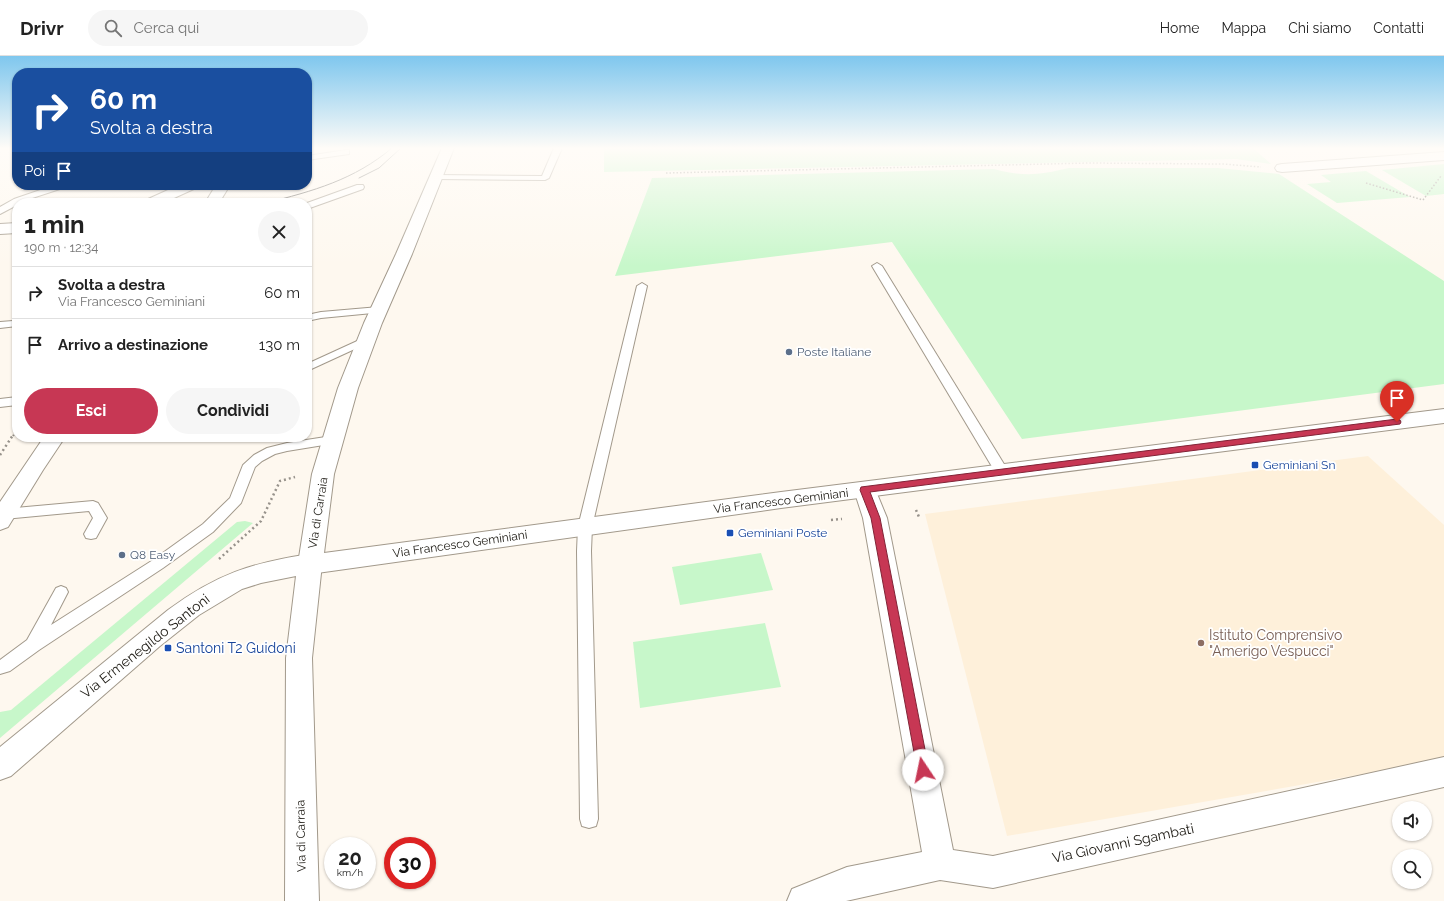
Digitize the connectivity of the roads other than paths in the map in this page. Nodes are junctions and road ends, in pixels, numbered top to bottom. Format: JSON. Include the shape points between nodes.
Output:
{"nodes":[{"id":1,"x":359,"y":187,"type":"edge"},
{"id":2,"x":432,"y":187,"type":"edge"},
{"id":3,"x":49,"y":190,"type":"edge"},
{"id":4,"x":180,"y":190,"type":"edge"},
{"id":5,"x":26,"y":198,"type":"edge"},
{"id":6,"x":162,"y":198,"type":"edge"},
{"id":7,"x":12,"y":204,"type":"edge"},
{"id":8,"x":312,"y":204,"type":"edge"},
{"id":9,"x":0,"y":211,"type":"edge"},
{"id":10,"x":12,"y":228,"type":"edge"},
{"id":11,"x":0,"y":229,"type":"edge"},
{"id":12,"x":0,"y":240,"type":"edge"},
{"id":13,"x":12,"y":240,"type":"edge"},
{"id":14,"x":877,"y":266,"type":"dead end"},
{"id":15,"x":642,"y":286,"type":"dead end"},
{"id":16,"x":379,"y":310,"type":"junction"},
{"id":17,"x":312,"y":317,"type":"edge"},
{"id":18,"x":366,"y":340,"type":"junction"},
{"id":19,"x":312,"y":366,"type":"edge"},
{"id":20,"x":12,"y":402,"type":"edge"},
{"id":21,"x":0,"y":403,"type":"edge"},
{"id":22,"x":1444,"y":416,"type":"edge"},
{"id":23,"x":332,"y":440,"type":"junction"},
{"id":24,"x":48,"y":442,"type":"edge"},
{"id":25,"x":52,"y":442,"type":"edge"},
{"id":26,"x":35,"y":465,"type":"junction"},
{"id":27,"x":1002,"y":472,"type":"junction"},
{"id":28,"x":865,"y":490,"type":"junction"},
{"id":29,"x":2,"y":517,"type":"edge"},
{"id":30,"x":585,"y":527,"type":"junction"},
{"id":31,"x":91,"y":534,"type":"dead end"},
{"id":32,"x":310,"y":564,"type":"junction"},
{"id":33,"x":62,"y":592,"type":"dead end"},
{"id":34,"x":33,"y":645,"type":"junction"},
{"id":35,"x":0,"y":667,"type":"edge"},
{"id":36,"x":0,"y":766,"type":"edge"},
{"id":37,"x":1444,"y":772,"type":"edge"},
{"id":38,"x":589,"y":819,"type":"dead end"},
{"id":39,"x":940,"y":864,"type":"junction"},
{"id":40,"x":302,"y":901,"type":"edge"},
{"id":41,"x":804,"y":901,"type":"edge"}],
"edges":[{"from":1,"to":8,"type":"lane"},
{"from":2,"to":16,"type":"street","name":"Via di Carraia"},
{"from":3,"to":5,"type":"lane"},
{"from":4,"to":6,"type":"street"},
{"from":7,"to":9,"type":"lane"},
{"from":10,"to":11,"type":"street"},
{"from":12,"to":13,"type":"street"},
{"from":14,"to":27,"type":"lane"},
{"from":15,"to":30,"type":"lane"},
{"from":16,"to":17,"type":"lane"},
{"from":16,"to":18,"type":"street","name":"Via di Carraia"},
{"from":18,"to":19,"type":"lane"},
{"from":18,"to":23,"type":"street","name":"Via di Carraia"},
{"from":20,"to":21,"type":"lane"},
{"from":22,"to":27,"type":"street","name":"Via Francesco Geminiani"},
{"from":23,"to":32,"type":"street","name":"Via di Carraia","via":[[323,474]]},
{"from":23,"to":34,"type":"lane","via":[[287,447],[258,458],[249,465],[236,500],[208,528],[158,564]]},
{"from":24,"to":26,"type":"street"},
{"from":25,"to":26,"type":"street"},
{"from":26,"to":29,"type":"street"},
{"from":27,"to":28,"type":"street","name":"Via Francesco Geminiani"},
{"from":28,"to":30,"type":"street","name":"Via Francesco Geminiani"},
{"from":28,"to":39,"type":"street","via":[[875,518]]},
{"from":29,"to":31,"type":"lane","via":[[93,506],[100,518]]},
{"from":30,"to":32,"type":"street","name":"Via Francesco Geminiani"},
{"from":30,"to":38,"type":"lane"},
{"from":32,"to":36,"type":"street","name":"Via Ermenegildo Santoni","via":[[243,578],[196,603]]},
{"from":32,"to":40,"type":"street","name":"Via di Carraia","via":[[298,658]]},
{"from":33,"to":34,"type":"lane"},
{"from":34,"to":35,"type":"lane"},
{"from":37,"to":39,"type":"street","name":"Via Giovanni Sgambati","via":[[992,872]]},
{"from":39,"to":41,"type":"street","name":"Via Giovanni Sgambati","via":[[847,884]]}]}
